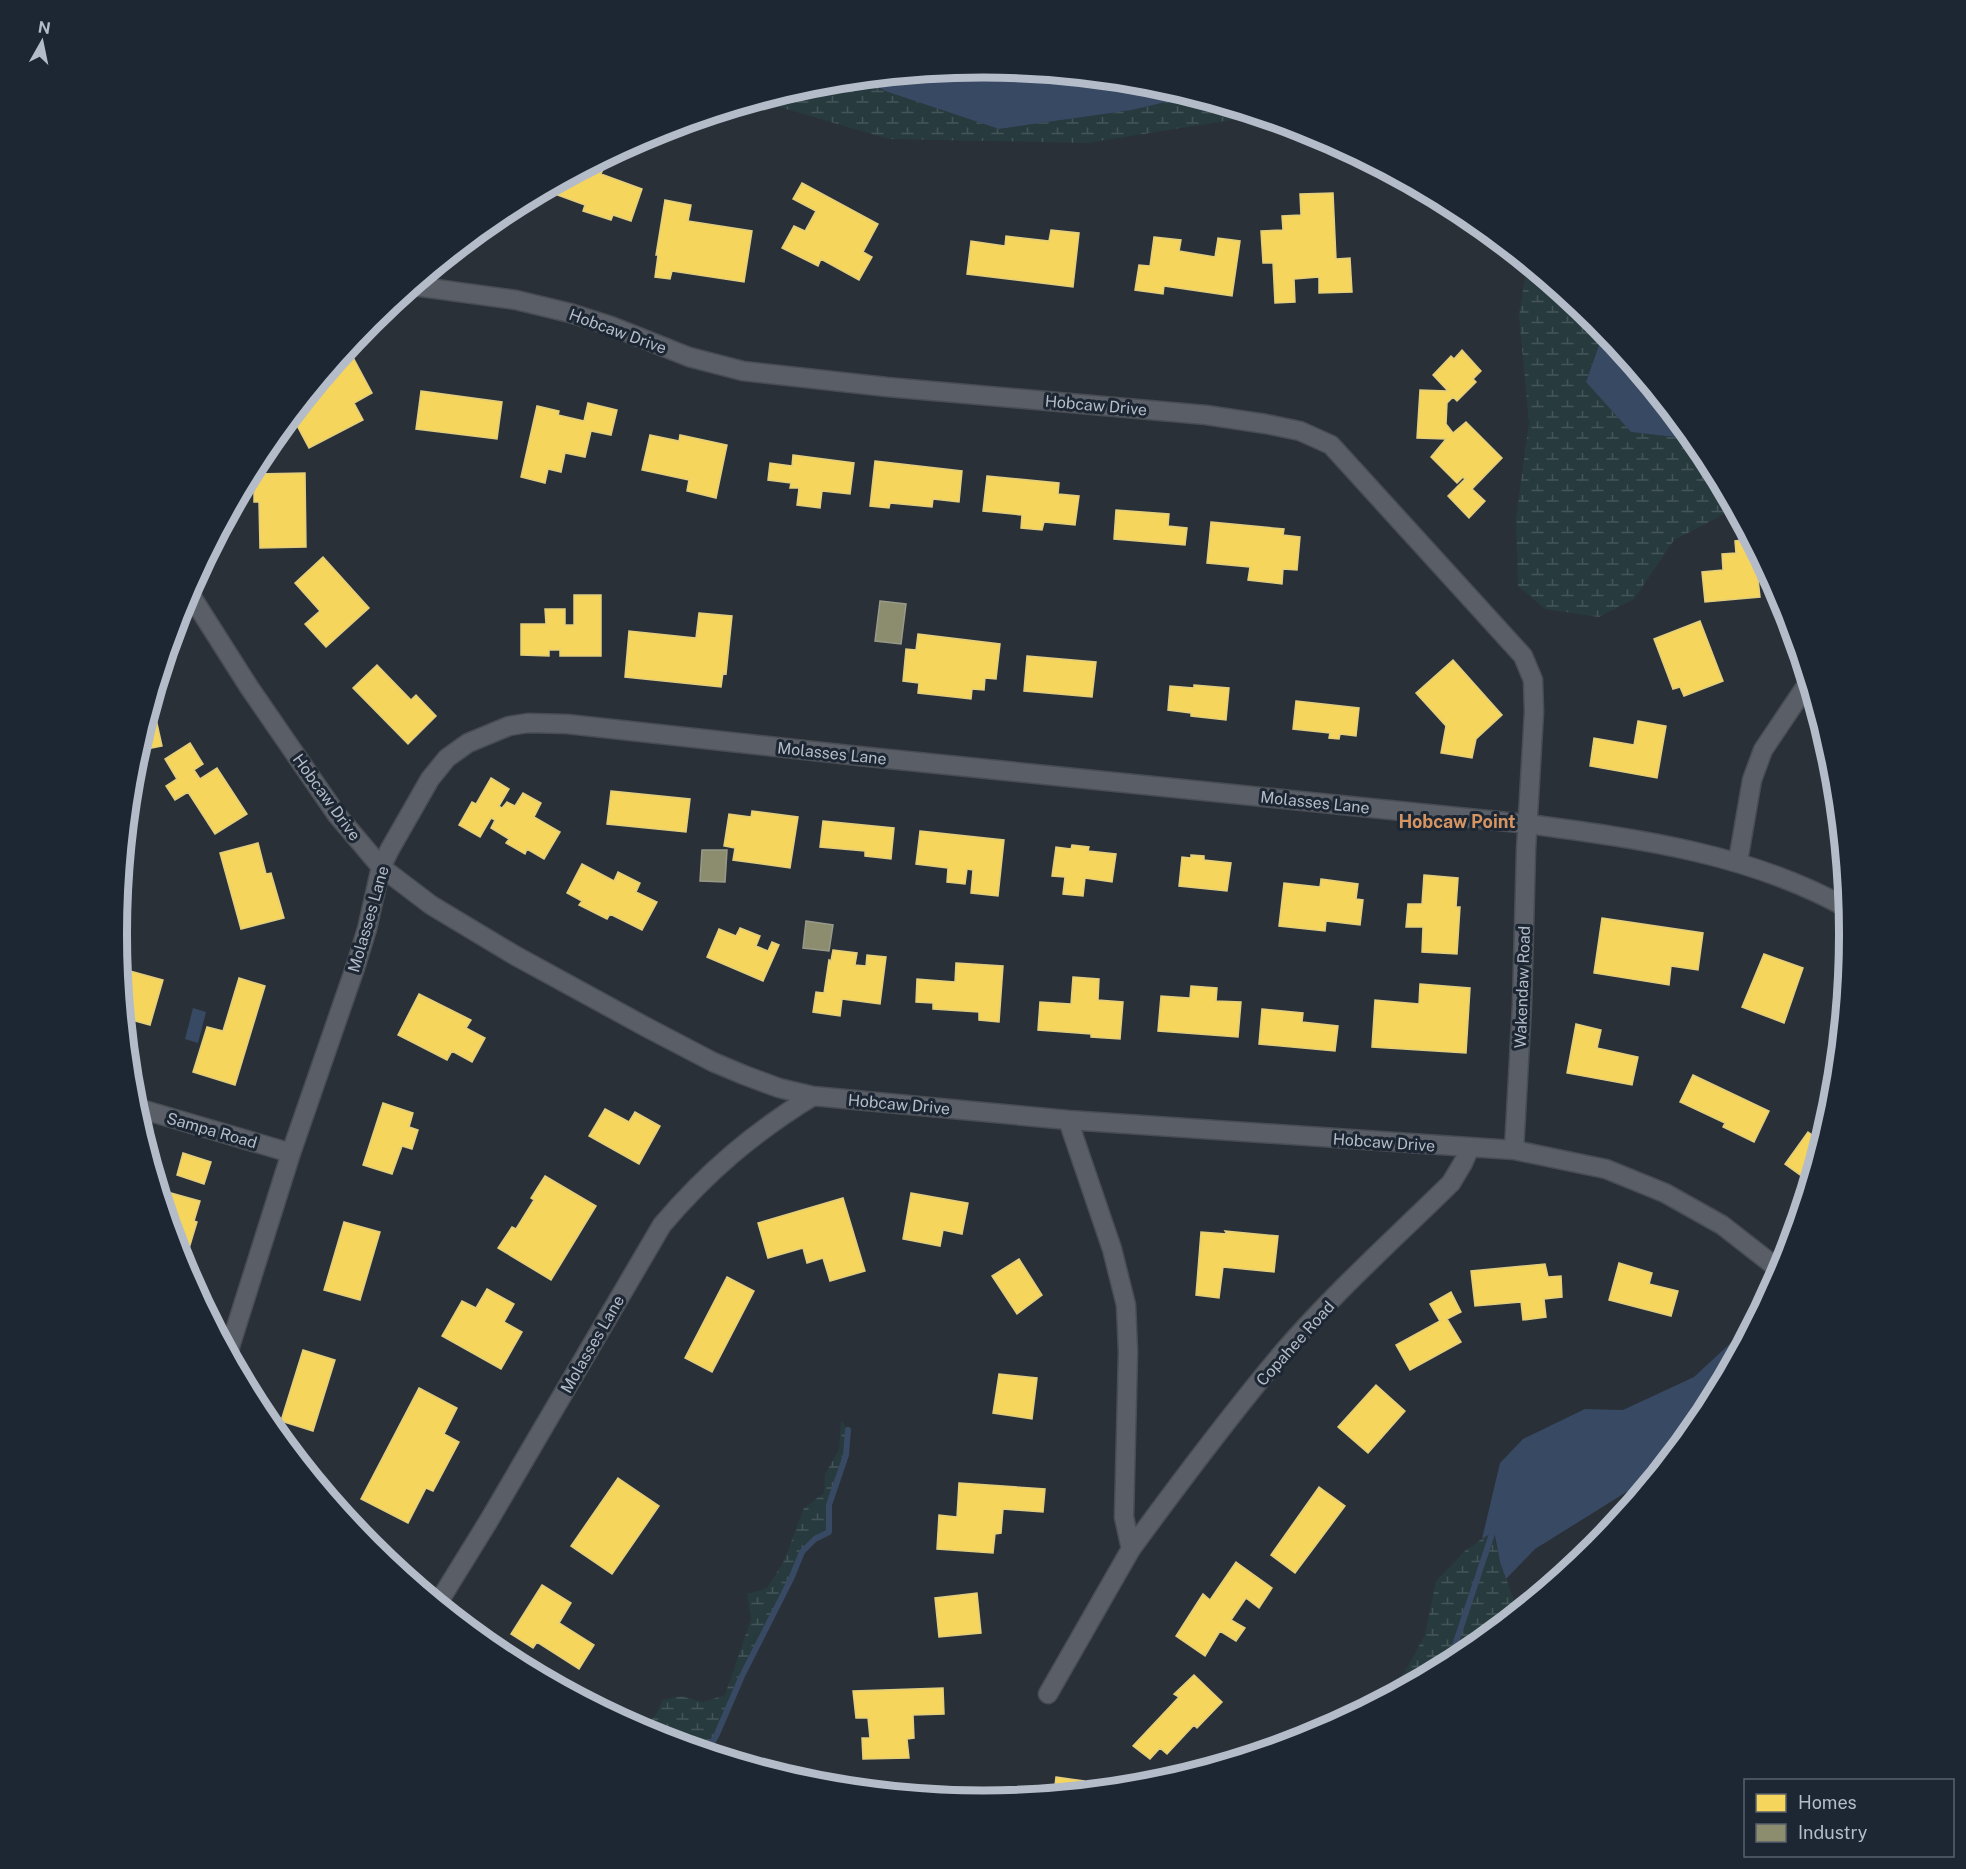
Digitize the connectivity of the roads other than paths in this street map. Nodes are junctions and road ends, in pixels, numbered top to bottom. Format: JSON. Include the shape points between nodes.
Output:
{"nodes":[{"id":1,"x":423,"y":287,"type":"edge"},
{"id":2,"x":195,"y":601,"type":"edge"},
{"id":3,"x":1803,"y":690,"type":"edge"},
{"id":4,"x":1528,"y":824,"type":"junction"},
{"id":5,"x":1738,"y":861,"type":"junction"},
{"id":6,"x":381,"y":867,"type":"junction"},
{"id":7,"x":1839,"y":903,"type":"edge"},
{"id":8,"x":813,"y":1096,"type":"junction"},
{"id":9,"x":145,"y":1110,"type":"edge"},
{"id":10,"x":1068,"y":1120,"type":"junction"},
{"id":11,"x":1470,"y":1148,"type":"junction"},
{"id":12,"x":1514,"y":1150,"type":"junction"},
{"id":13,"x":291,"y":1153,"type":"junction"},
{"id":14,"x":1773,"y":1265,"type":"edge"},
{"id":15,"x":231,"y":1344,"type":"edge"},
{"id":16,"x":1131,"y":1549,"type":"junction"},
{"id":17,"x":442,"y":1597,"type":"edge"},
{"id":18,"x":1048,"y":1694,"type":"dead end"}],
"edges":[{"from":1,"to":4,"type":"street","name":"Hobcaw Drive","via":[[559,310],[689,357],[743,371],[1206,415],[1300,431],[1331,445],[1523,656],[1533,680],[1534,712]]},
{"from":2,"to":6,"type":"street","name":"Hobcaw Drive","via":[[337,815]]},
{"from":3,"to":5,"type":"street","via":[[1763,750],[1752,780]]},
{"from":4,"to":5,"type":"street","name":"Molasses Lane","via":[[1626,837]]},
{"from":4,"to":6,"type":"street","name":"Molasses Lane","via":[[578,725],[528,723],[509,726],[468,743],[447,758],[430,779]]},
{"from":4,"to":12,"type":"street","name":"Wakendaw Road"},
{"from":5,"to":7,"type":"street","name":"Molasses Lane"},
{"from":6,"to":8,"type":"street","name":"Hobcaw Drive","via":[[431,905],[646,1027],[744,1075]]},
{"from":6,"to":13,"type":"street","name":"Molasses Lane","via":[[364,938]]},
{"from":8,"to":10,"type":"street","name":"Hobcaw Drive"},
{"from":8,"to":17,"type":"street","name":"Molasses Lane","via":[[774,1120],[733,1153],[691,1191],[662,1225]]},
{"from":9,"to":13,"type":"street","name":"Sampa Road"},
{"from":10,"to":11,"type":"street","name":"Hobcaw Drive"},
{"from":10,"to":16,"type":"street","via":[[1112,1249],[1125,1305],[1128,1352],[1124,1517]]},
{"from":11,"to":12,"type":"street","name":"Hobcaw Drive"},
{"from":11,"to":16,"type":"street","name":"Copahee Road","via":[[1451,1183],[1285,1350]]},
{"from":12,"to":14,"type":"street","name":"Hobcaw Drive","via":[[1606,1169],[1655,1188],[1722,1225]]},
{"from":13,"to":15,"type":"street","name":"Molasses Lane"},
{"from":16,"to":18,"type":"street","name":"Copahee Road"}]}
